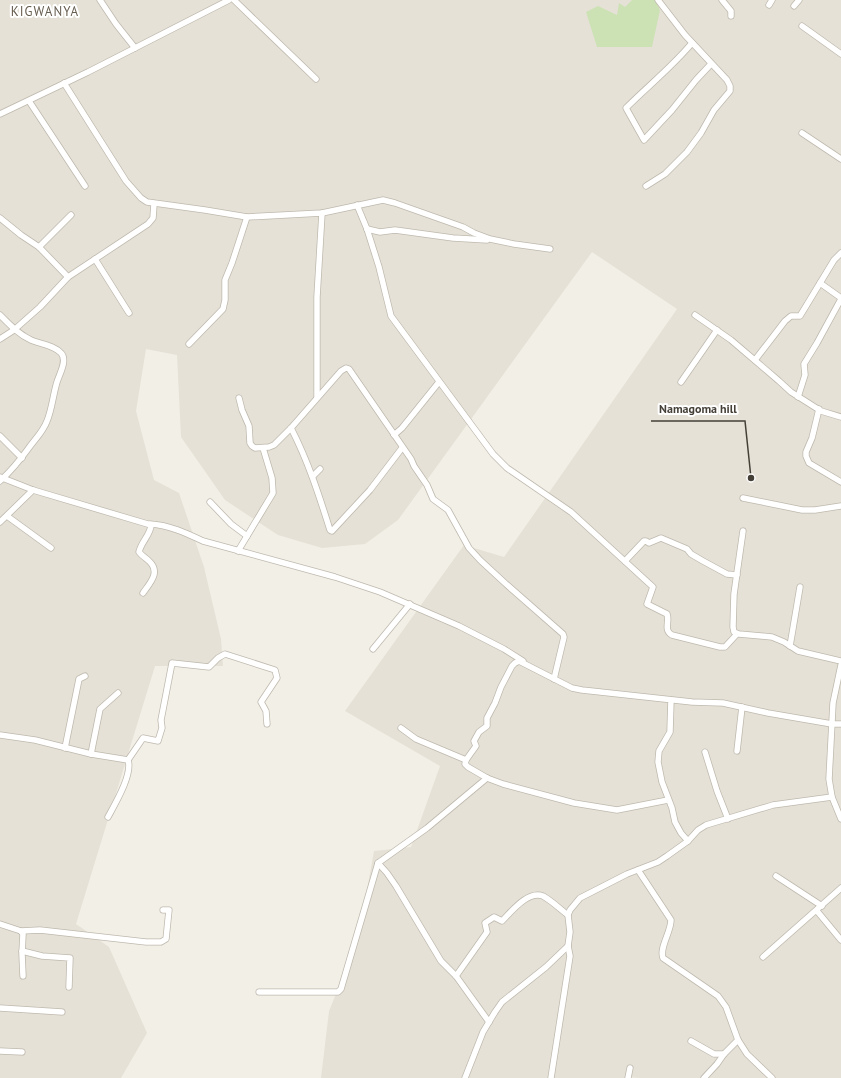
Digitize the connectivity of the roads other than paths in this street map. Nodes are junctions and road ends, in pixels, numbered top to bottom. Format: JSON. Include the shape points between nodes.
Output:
{"nodes":[{"id":1,"x":100,"y":0,"type":"edge"},
{"id":2,"x":229,"y":0,"type":"edge"},
{"id":3,"x":234,"y":0,"type":"edge"},
{"id":4,"x":658,"y":0,"type":"edge"},
{"id":5,"x":722,"y":0,"type":"edge"},
{"id":6,"x":799,"y":0,"type":"edge"},
{"id":7,"x":794,"y":6,"type":"dead end"},
{"id":8,"x":731,"y":16,"type":"dead end"},
{"id":9,"x":802,"y":26,"type":"dead end"},
{"id":10,"x":692,"y":43,"type":"junction"},
{"id":11,"x":135,"y":48,"type":"junction"},
{"id":12,"x":841,"y":54,"type":"edge"},
{"id":13,"x":711,"y":64,"type":"junction"},
{"id":14,"x":316,"y":79,"type":"dead end"},
{"id":15,"x":64,"y":84,"type":"junction"},
{"id":16,"x":29,"y":100,"type":"junction"},
{"id":17,"x":0,"y":114,"type":"edge"},
{"id":18,"x":802,"y":133,"type":"dead end"},
{"id":19,"x":841,"y":159,"type":"edge"},
{"id":20,"x":84,"y":186,"type":"dead end"},
{"id":21,"x":646,"y":186,"type":"dead end"},
{"id":22,"x":154,"y":204,"type":"junction"},
{"id":23,"x":357,"y":205,"type":"junction"},
{"id":24,"x":322,"y":213,"type":"junction"},
{"id":25,"x":71,"y":215,"type":"dead end"},
{"id":26,"x":247,"y":217,"type":"junction"},
{"id":27,"x":0,"y":218,"type":"edge"},
{"id":28,"x":367,"y":229,"type":"junction"},
{"id":29,"x":499,"y":241,"type":"junction"},
{"id":30,"x":39,"y":247,"type":"junction"},
{"id":31,"x":550,"y":249,"type":"dead end"},
{"id":32,"x":841,"y":253,"type":"edge"},
{"id":33,"x":95,"y":259,"type":"junction"},
{"id":34,"x":68,"y":277,"type":"junction"},
{"id":35,"x":820,"y":283,"type":"junction"},
{"id":36,"x":841,"y":298,"type":"edge"},
{"id":37,"x":129,"y":313,"type":"dead end"},
{"id":38,"x":0,"y":315,"type":"edge"},
{"id":39,"x":695,"y":315,"type":"dead end"},
{"id":40,"x":14,"y":330,"type":"junction"},
{"id":41,"x":717,"y":330,"type":"junction"},
{"id":42,"x":0,"y":339,"type":"edge"},
{"id":43,"x":189,"y":344,"type":"dead end"},
{"id":44,"x":755,"y":360,"type":"junction"},
{"id":45,"x":439,"y":382,"type":"junction"},
{"id":46,"x":681,"y":382,"type":"dead end"},
{"id":47,"x":317,"y":397,"type":"junction"},
{"id":48,"x":798,"y":397,"type":"junction"},
{"id":49,"x":239,"y":398,"type":"dead end"},
{"id":50,"x":819,"y":409,"type":"junction"},
{"id":51,"x":841,"y":417,"type":"edge"},
{"id":52,"x":291,"y":428,"type":"junction"},
{"id":53,"x":394,"y":435,"type":"junction"},
{"id":54,"x":0,"y":436,"type":"edge"},
{"id":55,"x":263,"y":448,"type":"junction"},
{"id":56,"x":402,"y":448,"type":"junction"},
{"id":57,"x":22,"y":458,"type":"junction"},
{"id":58,"x":320,"y":469,"type":"dead end"},
{"id":59,"x":312,"y":476,"type":"junction"},
{"id":60,"x":1,"y":479,"type":"edge"},
{"id":61,"x":841,"y":482,"type":"edge"},
{"id":62,"x":33,"y":490,"type":"junction"},
{"id":63,"x":743,"y":498,"type":"dead end"},
{"id":64,"x":210,"y":502,"type":"dead end"},
{"id":65,"x":841,"y":506,"type":"edge"},
{"id":66,"x":7,"y":516,"type":"junction"},
{"id":67,"x":0,"y":522,"type":"edge"},
{"id":68,"x":150,"y":524,"type":"junction"},
{"id":69,"x":743,"y":531,"type":"dead end"},
{"id":70,"x":247,"y":536,"type":"junction"},
{"id":71,"x":51,"y":548,"type":"dead end"},
{"id":72,"x":238,"y":551,"type":"junction"},
{"id":73,"x":625,"y":561,"type":"junction"},
{"id":74,"x":737,"y":575,"type":"junction"},
{"id":75,"x":800,"y":587,"type":"dead end"},
{"id":76,"x":144,"y":593,"type":"dead end"},
{"id":77,"x":410,"y":604,"type":"junction"},
{"id":78,"x":737,"y":634,"type":"junction"},
{"id":79,"x":790,"y":646,"type":"junction"},
{"id":80,"x":373,"y":649,"type":"dead end"},
{"id":81,"x":841,"y":661,"type":"edge"},
{"id":82,"x":841,"y":665,"type":"edge"},
{"id":83,"x":538,"y":671,"type":"junction"},
{"id":84,"x":84,"y":676,"type":"dead end"},
{"id":85,"x":554,"y":679,"type":"junction"},
{"id":86,"x":118,"y":693,"type":"dead end"},
{"id":87,"x":671,"y":700,"type":"junction"},
{"id":88,"x":742,"y":707,"type":"junction"},
{"id":89,"x":267,"y":724,"type":"dead end"},
{"id":90,"x":832,"y":724,"type":"junction"},
{"id":91,"x":841,"y":724,"type":"edge"},
{"id":92,"x":401,"y":728,"type":"dead end"},
{"id":93,"x":0,"y":735,"type":"edge"},
{"id":94,"x":65,"y":748,"type":"junction"},
{"id":95,"x":737,"y":751,"type":"dead end"},
{"id":96,"x":705,"y":752,"type":"dead end"},
{"id":97,"x":91,"y":754,"type":"junction"},
{"id":98,"x":128,"y":760,"type":"junction"},
{"id":99,"x":466,"y":760,"type":"junction"},
{"id":100,"x":487,"y":778,"type":"junction"},
{"id":101,"x":832,"y":797,"type":"junction"},
{"id":102,"x":668,"y":800,"type":"junction"},
{"id":103,"x":108,"y":817,"type":"dead end"},
{"id":104,"x":728,"y":819,"type":"junction"},
{"id":105,"x":841,"y":819,"type":"edge"},
{"id":106,"x":688,"y":841,"type":"junction"},
{"id":107,"x":378,"y":863,"type":"junction"},
{"id":108,"x":638,"y":870,"type":"junction"},
{"id":109,"x":776,"y":876,"type":"dead end"},
{"id":110,"x":841,"y":888,"type":"edge"},
{"id":111,"x":822,"y":906,"type":"junction"},
{"id":112,"x":163,"y":910,"type":"dead end"},
{"id":113,"x":817,"y":910,"type":"junction"},
{"id":114,"x":568,"y":915,"type":"junction"},
{"id":115,"x":0,"y":924,"type":"edge"},
{"id":116,"x":21,"y":931,"type":"junction"},
{"id":117,"x":841,"y":940,"type":"edge"},
{"id":118,"x":568,"y":946,"type":"junction"},
{"id":119,"x":22,"y":951,"type":"junction"},
{"id":120,"x":763,"y":957,"type":"dead end"},
{"id":121,"x":23,"y":976,"type":"dead end"},
{"id":122,"x":456,"y":976,"type":"junction"},
{"id":123,"x":70,"y":987,"type":"dead end"},
{"id":124,"x":259,"y":992,"type":"dead end"},
{"id":125,"x":0,"y":1008,"type":"edge"},
{"id":126,"x":62,"y":1012,"type":"dead end"},
{"id":127,"x":489,"y":1022,"type":"junction"},
{"id":128,"x":738,"y":1040,"type":"junction"},
{"id":129,"x":691,"y":1041,"type":"dead end"},
{"id":130,"x":0,"y":1051,"type":"edge"},
{"id":131,"x":22,"y":1052,"type":"dead end"},
{"id":132,"x":724,"y":1054,"type":"junction"},
{"id":133,"x":630,"y":1068,"type":"dead end"},
{"id":134,"x":465,"y":1078,"type":"edge"},
{"id":135,"x":551,"y":1078,"type":"edge"},
{"id":136,"x":628,"y":1078,"type":"edge"},
{"id":137,"x":704,"y":1078,"type":"edge"},
{"id":138,"x":772,"y":1078,"type":"edge"}],
"edges":[{"from":1,"to":11,"type":"street"},
{"from":2,"to":11,"type":"street"},
{"from":3,"to":14,"type":"street"},
{"from":4,"to":10,"type":"street"},
{"from":5,"to":8,"type":"street","via":[[731,11]]},
{"from":6,"to":7,"type":"street"},
{"from":9,"to":12,"type":"street"},
{"from":10,"to":13,"type":"street"},
{"from":10,"to":13,"type":"street","via":[[626,108],[644,140]]},
{"from":11,"to":15,"type":"street"},
{"from":13,"to":21,"type":"street","via":[[727,80],[730,91],[714,110],[687,152],[665,174]]},
{"from":15,"to":16,"type":"street"},
{"from":15,"to":22,"type":"street","via":[[126,181],[140,198]]},
{"from":16,"to":17,"type":"street"},
{"from":16,"to":20,"type":"street"},
{"from":18,"to":19,"type":"street"},
{"from":22,"to":26,"type":"street"},
{"from":22,"to":33,"type":"street","via":[[153,218],[148,224]]},
{"from":23,"to":24,"type":"street"},
{"from":23,"to":28,"type":"street"},
{"from":23,"to":29,"type":"street","via":[[383,200],[395,203]]},
{"from":24,"to":26,"type":"street"},
{"from":24,"to":47,"type":"street","via":[[317,297]]},
{"from":25,"to":30,"type":"street"},
{"from":26,"to":43,"type":"street","via":[[225,280],[224,309]]},
{"from":27,"to":30,"type":"street"},
{"from":28,"to":29,"type":"street"},
{"from":28,"to":45,"type":"street","via":[[391,316]]},
{"from":29,"to":31,"type":"street"},
{"from":30,"to":34,"type":"street"},
{"from":32,"to":35,"type":"street"},
{"from":33,"to":34,"type":"street"},
{"from":33,"to":37,"type":"street"},
{"from":34,"to":40,"type":"street"},
{"from":35,"to":36,"type":"street"},
{"from":35,"to":44,"type":"street","via":[[800,316],[791,316]]},
{"from":36,"to":48,"type":"street","via":[[804,364],[805,375]]},
{"from":38,"to":40,"type":"street"},
{"from":39,"to":41,"type":"street"},
{"from":40,"to":42,"type":"street"},
{"from":40,"to":57,"type":"street","via":[[31,340],[54,348],[64,357],[48,421]]},
{"from":41,"to":44,"type":"street"},
{"from":41,"to":46,"type":"street"},
{"from":44,"to":48,"type":"street"},
{"from":45,"to":53,"type":"street"},
{"from":45,"to":73,"type":"street","via":[[493,454],[507,468],[571,512]]},
{"from":47,"to":52,"type":"street"},
{"from":47,"to":53,"type":"street","via":[[346,368]]},
{"from":48,"to":50,"type":"street"},
{"from":49,"to":55,"type":"street","via":[[249,426],[250,442],[255,448]]},
{"from":50,"to":51,"type":"street"},
{"from":50,"to":61,"type":"street","via":[[806,456],[809,463]]},
{"from":52,"to":55,"type":"street","via":[[274,445]]},
{"from":52,"to":59,"type":"street"},
{"from":53,"to":56,"type":"street"},
{"from":54,"to":57,"type":"street"},
{"from":55,"to":70,"type":"street","via":[[272,478],[273,493]]},
{"from":56,"to":59,"type":"street","via":[[370,490],[332,531]]},
{"from":56,"to":85,"type":"street","via":[[425,480],[433,499],[448,510],[469,548],[563,634]]},
{"from":57,"to":60,"type":"street"},
{"from":58,"to":59,"type":"street"},
{"from":60,"to":62,"type":"street"},
{"from":62,"to":66,"type":"street"},
{"from":62,"to":68,"type":"street"},
{"from":63,"to":65,"type":"street","via":[[802,510]]},
{"from":64,"to":70,"type":"street"},
{"from":66,"to":67,"type":"street"},
{"from":66,"to":71,"type":"street"},
{"from":68,"to":72,"type":"street","via":[[184,532],[203,541]]},
{"from":68,"to":76,"type":"street","via":[[151,529],[140,547],[140,552],[153,565],[155,575]]},
{"from":69,"to":74,"type":"street"},
{"from":70,"to":72,"type":"street"},
{"from":72,"to":77,"type":"street","via":[[334,577]]},
{"from":73,"to":74,"type":"street","via":[[644,541],[649,544],[662,538],[687,549],[691,554],[727,574]]},
{"from":73,"to":78,"type":"street","via":[[653,587],[647,604],[667,614],[667,629],[672,635],[725,647]]},
{"from":74,"to":78,"type":"street","via":[[733,627]]},
{"from":75,"to":79,"type":"street"},
{"from":77,"to":80,"type":"street"},
{"from":77,"to":83,"type":"street","via":[[504,649]]},
{"from":78,"to":79,"type":"street","via":[[772,637]]},
{"from":79,"to":81,"type":"street","via":[[798,651]]},
{"from":82,"to":90,"type":"street","via":[[835,691]]},
{"from":83,"to":85,"type":"street"},
{"from":83,"to":99,"type":"street","via":[[519,661],[512,666],[487,718],[487,726],[479,732],[474,741],[476,746]]},
{"from":84,"to":94,"type":"street","via":[[78,679]]},
{"from":85,"to":87,"type":"street","via":[[582,690]]},
{"from":86,"to":97,"type":"street","via":[[100,709]]},
{"from":87,"to":88,"type":"street","via":[[723,703]]},
{"from":87,"to":102,"type":"street","via":[[670,732],[659,751],[658,762]]},
{"from":88,"to":90,"type":"street"},
{"from":88,"to":95,"type":"street"},
{"from":89,"to":98,"type":"street","via":[[266,712],[261,702],[277,678],[275,670],[225,654],[209,667],[172,663],[158,741],[143,738]]},
{"from":90,"to":91,"type":"street"},
{"from":90,"to":101,"type":"street","via":[[829,779]]},
{"from":92,"to":99,"type":"street","via":[[416,739]]},
{"from":93,"to":94,"type":"street"},
{"from":94,"to":97,"type":"street"},
{"from":96,"to":104,"type":"street"},
{"from":97,"to":98,"type":"street"},
{"from":98,"to":103,"type":"street","via":[[130,765],[121,795]]},
{"from":99,"to":100,"type":"street","via":[[465,764],[468,767]]},
{"from":100,"to":102,"type":"street","via":[[574,803],[607,809],[617,810]]},
{"from":100,"to":107,"type":"street","via":[[427,828]]},
{"from":101,"to":104,"type":"street","via":[[773,806]]},
{"from":101,"to":105,"type":"street"},
{"from":102,"to":106,"type":"street","via":[[680,833]]},
{"from":104,"to":106,"type":"street","via":[[706,825]]},
{"from":106,"to":108,"type":"street","via":[[667,856]]},
{"from":107,"to":122,"type":"street","via":[[396,886],[441,961]]},
{"from":107,"to":124,"type":"street","via":[[341,989],[338,992]]},
{"from":108,"to":114,"type":"street","via":[[580,898]]},
{"from":108,"to":128,"type":"street","via":[[671,920],[662,951],[663,958],[718,996],[726,1007]]},
{"from":109,"to":111,"type":"street"},
{"from":110,"to":111,"type":"street"},
{"from":111,"to":113,"type":"street"},
{"from":112,"to":116,"type":"street","via":[[169,910],[166,939],[160,942],[40,930]]},
{"from":113,"to":117,"type":"street"},
{"from":113,"to":120,"type":"street"},
{"from":114,"to":118,"type":"street"},
{"from":114,"to":122,"type":"street","via":[[543,896],[525,899],[502,921],[494,917],[485,923],[487,932]]},
{"from":115,"to":116,"type":"street"},
{"from":116,"to":119,"type":"street"},
{"from":118,"to":127,"type":"street","via":[[550,964],[502,1002]]},
{"from":118,"to":135,"type":"street","via":[[570,956]]},
{"from":119,"to":121,"type":"street"},
{"from":119,"to":123,"type":"street","via":[[42,956],[70,958]]},
{"from":122,"to":127,"type":"street"},
{"from":125,"to":126,"type":"street"},
{"from":127,"to":134,"type":"street"},
{"from":128,"to":132,"type":"street"},
{"from":128,"to":138,"type":"street","via":[[747,1054]]},
{"from":129,"to":132,"type":"street","via":[[714,1054]]},
{"from":130,"to":131,"type":"street"},
{"from":132,"to":137,"type":"street"},
{"from":133,"to":136,"type":"street"}]}
